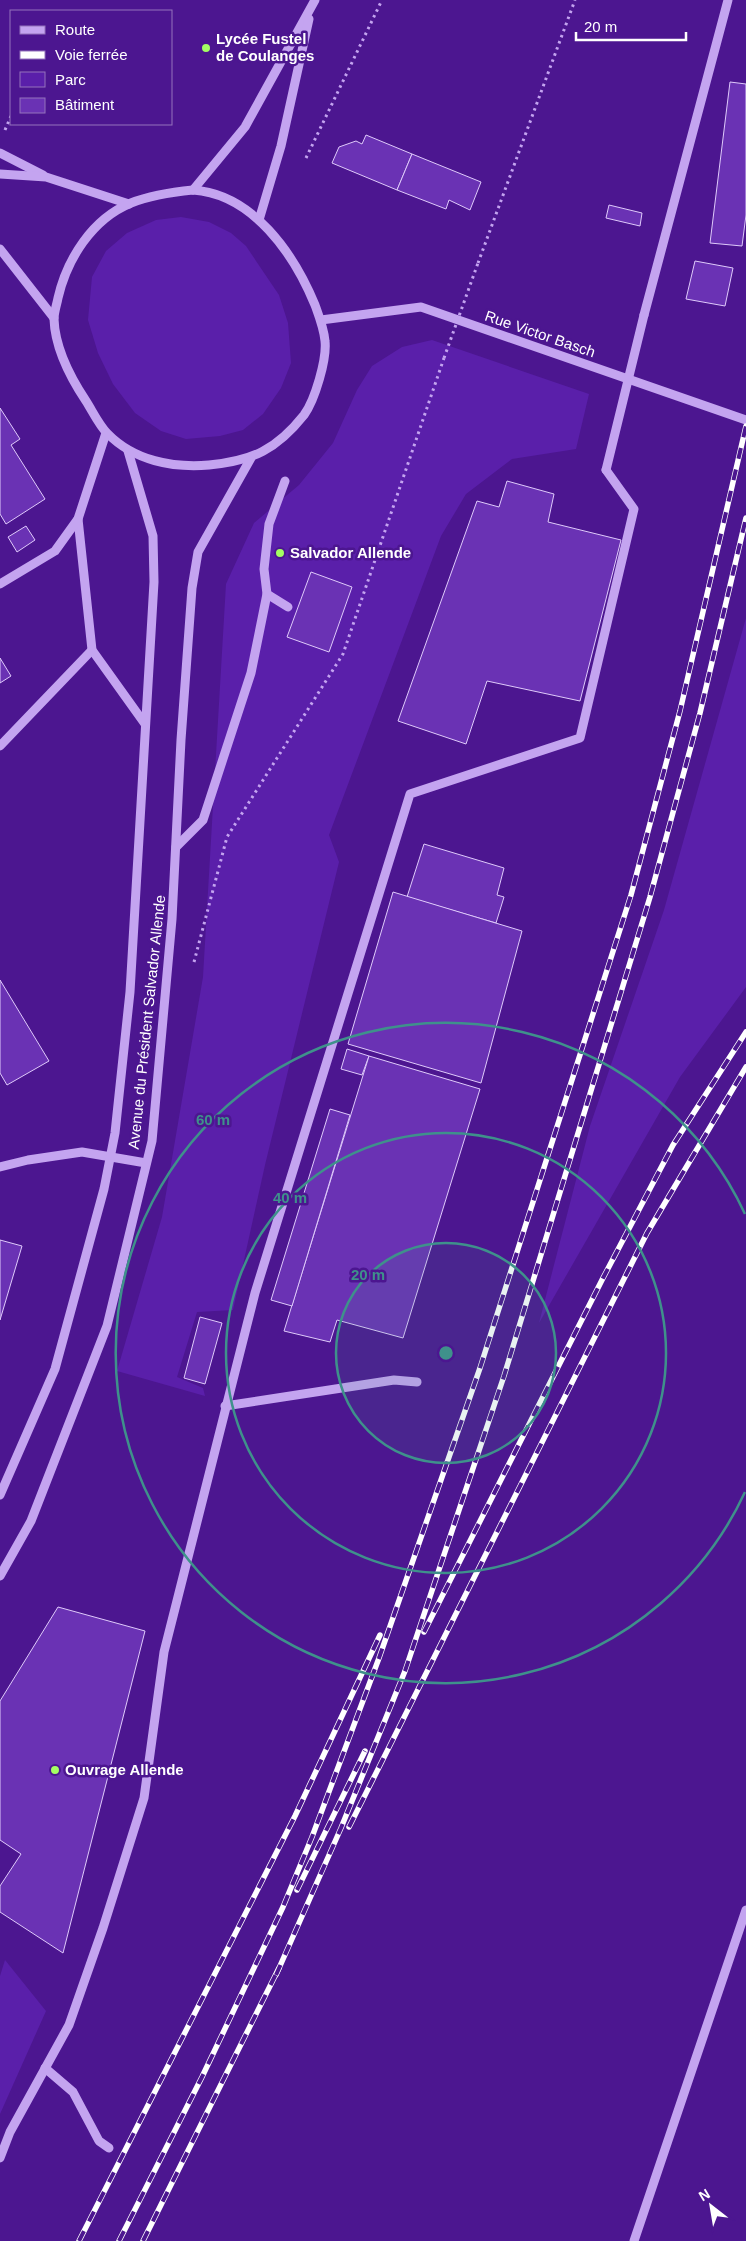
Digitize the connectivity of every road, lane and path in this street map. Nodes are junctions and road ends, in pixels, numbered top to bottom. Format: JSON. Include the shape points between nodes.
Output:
{"nodes":[{"id":1,"x":315,"y":0,"type":"edge"},
{"id":2,"x":382,"y":0,"type":"edge"},
{"id":3,"x":575,"y":0,"type":"edge"},
{"id":4,"x":728,"y":0,"type":"edge"},
{"id":5,"x":311,"y":9,"type":"junction"},
{"id":6,"x":10,"y":118,"type":"edge"},
{"id":7,"x":5,"y":131,"type":"dead end"},
{"id":8,"x":0,"y":153,"type":"edge"},
{"id":9,"x":306,"y":158,"type":"dead end"},
{"id":10,"x":0,"y":174,"type":"edge"},
{"id":11,"x":46,"y":177,"type":"junction"},
{"id":12,"x":193,"y":190,"type":"junction"},
{"id":13,"x":129,"y":204,"type":"junction"},
{"id":14,"x":259,"y":220,"type":"junction"},
{"id":15,"x":0,"y":249,"type":"edge"},
{"id":16,"x":54,"y":318,"type":"junction"},
{"id":17,"x":321,"y":320,"type":"junction"},
{"id":18,"x":746,"y":420,"type":"edge"},
{"id":19,"x":106,"y":432,"type":"junction"},
{"id":20,"x":128,"y":451,"type":"junction"},
{"id":21,"x":251,"y":458,"type":"junction"},
{"id":22,"x":285,"y":481,"type":"dead end"},
{"id":23,"x":78,"y":519,"type":"junction"},
{"id":24,"x":0,"y":584,"type":"edge"},
{"id":25,"x":267,"y":594,"type":"junction"},
{"id":26,"x":288,"y":607,"type":"dead end"},
{"id":27,"x":92,"y":650,"type":"junction"},
{"id":28,"x":145,"y":724,"type":"junction"},
{"id":29,"x":0,"y":746,"type":"edge"},
{"id":30,"x":176,"y":847,"type":"junction"},
{"id":31,"x":192,"y":970,"type":"dead end"},
{"id":32,"x":111,"y":1156,"type":"junction"},
{"id":33,"x":146,"y":1163,"type":"junction"},
{"id":34,"x":0,"y":1167,"type":"edge"},
{"id":35,"x":417,"y":1382,"type":"dead end"},
{"id":36,"x":225,"y":1406,"type":"junction"},
{"id":37,"x":0,"y":1495,"type":"edge"},
{"id":38,"x":0,"y":1576,"type":"edge"},
{"id":39,"x":746,"y":1910,"type":"edge"},
{"id":40,"x":45,"y":2068,"type":"junction"},
{"id":41,"x":109,"y":2148,"type":"dead end"},
{"id":42,"x":0,"y":2158,"type":"edge"},
{"id":43,"x":634,"y":2241,"type":"edge"}],
"edges":[{"from":1,"to":5,"type":"street"},
{"from":2,"to":9,"type":"path"},
{"from":3,"to":31,"type":"path","bridge":true,"via":[[444,358],[343,654],[227,837]]},
{"from":4,"to":36,"type":"street","bridge":true,"via":[[606,470],[634,510],[580,738],[410,794],[255,1292]]},
{"from":5,"to":12,"type":"street","via":[[245,127]]},
{"from":5,"to":14,"type":"street","via":[[281,146]]},
{"from":6,"to":7,"type":"path"},
{"from":8,"to":11,"type":"street"},
{"from":10,"to":11,"type":"street"},
{"from":11,"to":13,"type":"street"},
{"from":12,"to":13,"type":"street","via":[[160,194]]},
{"from":12,"to":14,"type":"street","via":[[220,196]]},
{"from":13,"to":16,"type":"street","via":[[101,222],[78,247],[62,278]]},
{"from":14,"to":17,"type":"street","via":[[284,248],[304,278]]},
{"from":15,"to":16,"type":"street"},
{"from":16,"to":19,"type":"street","via":[[58,343],[70,378]]},
{"from":17,"to":18,"type":"street","name":"Rue Victor Basch","via":[[421,307]]},
{"from":17,"to":21,"type":"street","via":[[326,343],[322,368],[306,413],[287,433]]},
{"from":19,"to":20,"type":"street"},
{"from":19,"to":23,"type":"street"},
{"from":20,"to":21,"type":"street","via":[[186,467]]},
{"from":20,"to":28,"type":"street","name":"Avenue du Président Salvador Allende","via":[[153,536],[154,582]]},
{"from":21,"to":30,"type":"street","name":"Avenue du Président Salvador Allende","via":[[198,552],[191,597]]},
{"from":22,"to":25,"type":"street","via":[[269,524],[264,569]]},
{"from":23,"to":24,"type":"street","via":[[55,551]]},
{"from":23,"to":27,"type":"street"},
{"from":25,"to":26,"type":"street"},
{"from":25,"to":30,"type":"street","via":[[251,673],[203,820]]},
{"from":27,"to":28,"type":"street"},
{"from":27,"to":29,"type":"street"},
{"from":28,"to":32,"type":"street","name":"Avenue du Président Salvador Allende","via":[[130,992],[119,1112]]},
{"from":30,"to":33,"type":"street","name":"Avenue du Président Salvador Allende","via":[[152,1141]]},
{"from":32,"to":33,"type":"street"},
{"from":32,"to":34,"type":"street","via":[[82,1152]]},
{"from":32,"to":37,"type":"street","name":"Avenue du Président Salvador Allende","via":[[55,1369]]},
{"from":33,"to":38,"type":"street","name":"Avenue du Président Salvador Allende","via":[[107,1326],[31,1521]]},
{"from":35,"to":36,"type":"street","via":[[394,1380]]},
{"from":36,"to":40,"type":"street","via":[[164,1652],[144,1798],[69,2025]]},
{"from":39,"to":43,"type":"street"},
{"from":40,"to":41,"type":"street","via":[[73,2092],[99,2141]]},
{"from":40,"to":42,"type":"street","via":[[10,2132]]}]}
